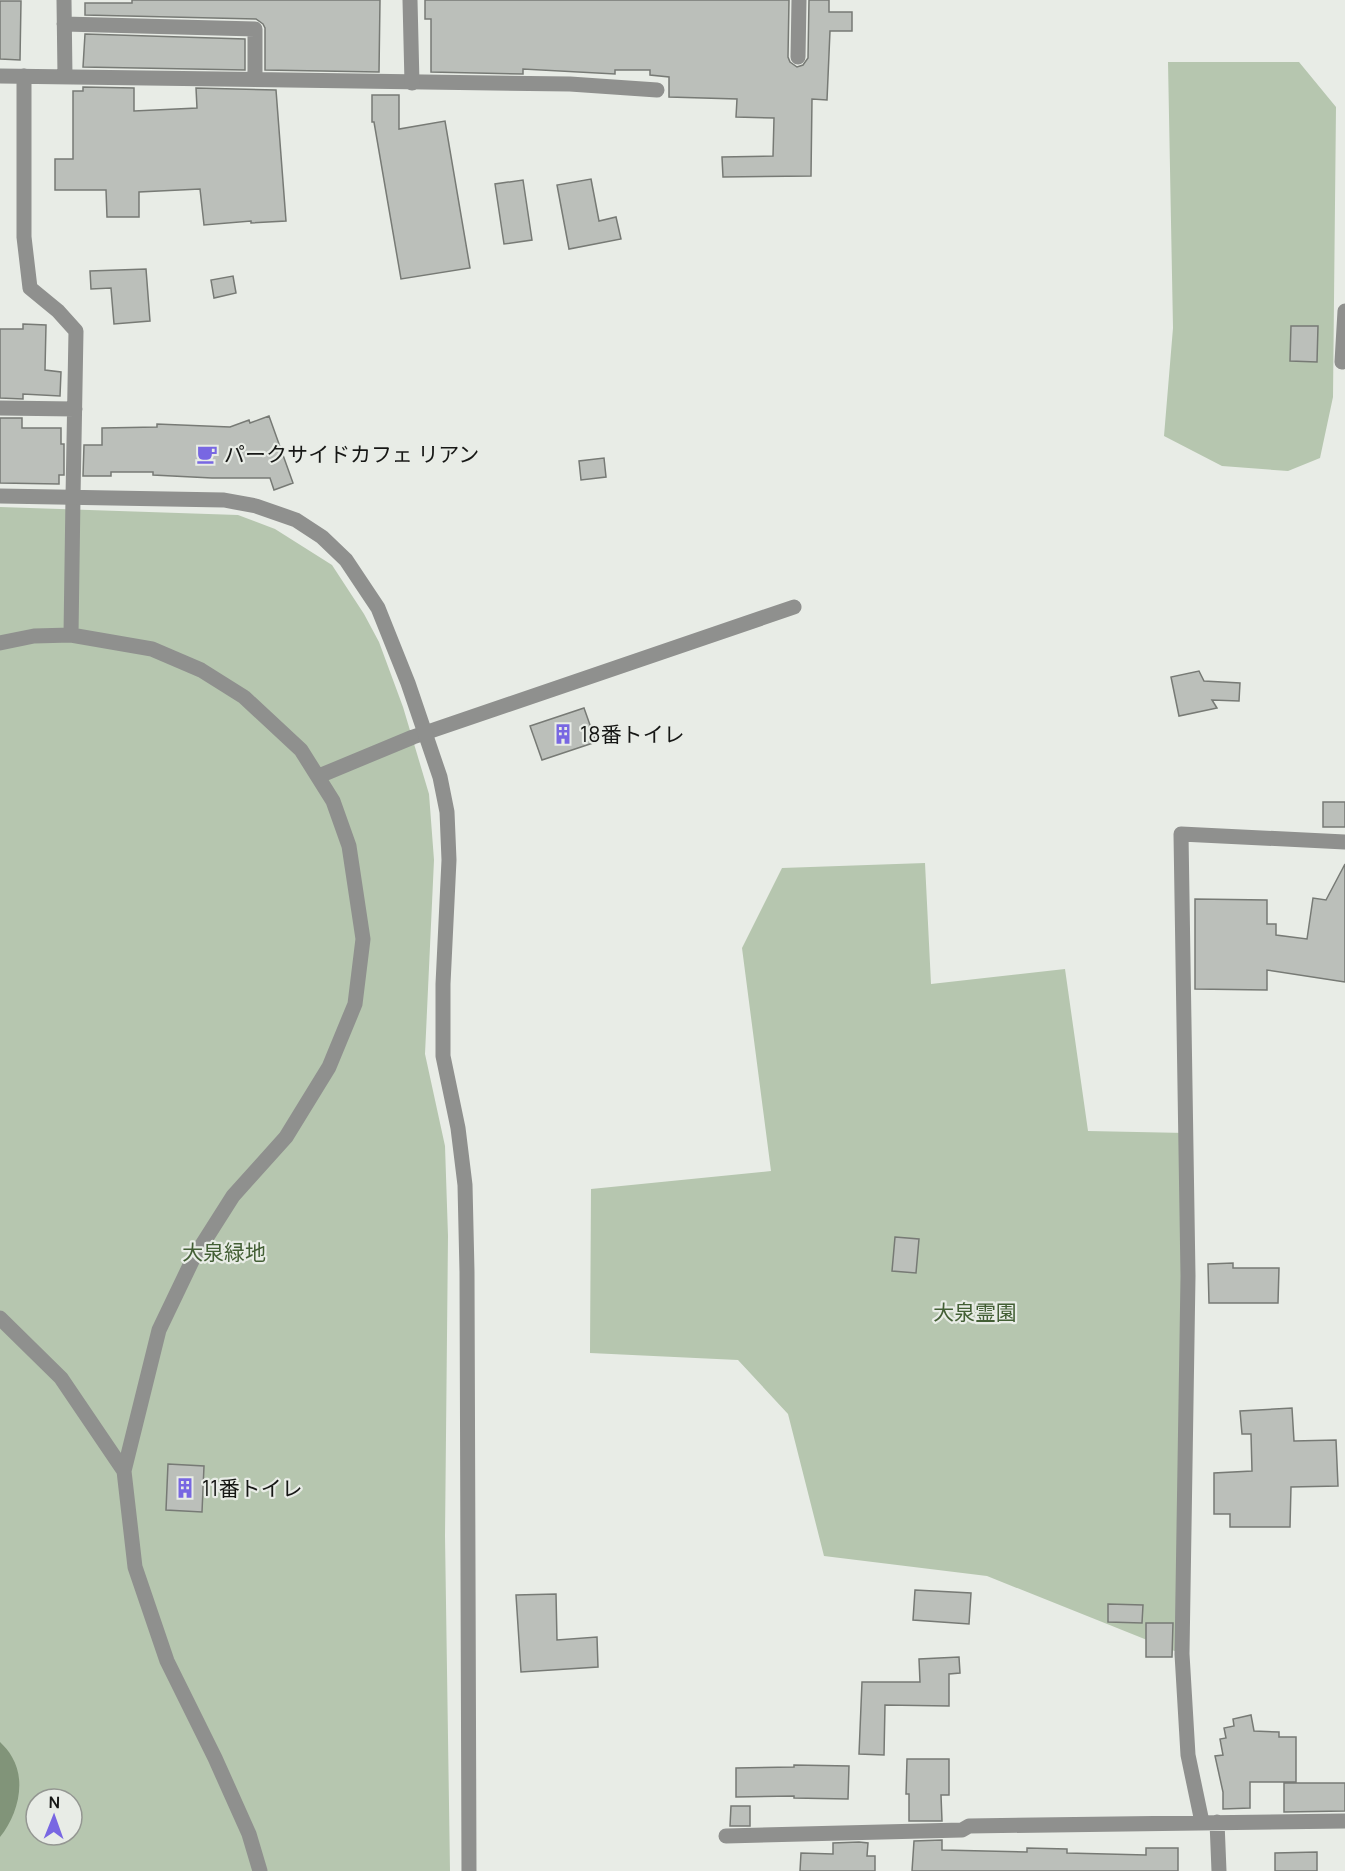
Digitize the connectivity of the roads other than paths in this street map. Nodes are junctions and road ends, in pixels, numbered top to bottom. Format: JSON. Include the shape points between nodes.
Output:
{"nodes":[{"id":1,"x":64,"y":0,"type":"edge"},
{"id":2,"x":410,"y":0,"type":"edge"},
{"id":3,"x":799,"y":0,"type":"edge"},
{"id":4,"x":64,"y":24,"type":"junction"},
{"id":5,"x":798,"y":57,"type":"dead end"},
{"id":6,"x":0,"y":76,"type":"edge"},
{"id":7,"x":24,"y":76,"type":"junction"},
{"id":8,"x":65,"y":76,"type":"junction"},
{"id":9,"x":255,"y":79,"type":"junction"},
{"id":10,"x":412,"y":83,"type":"junction"},
{"id":11,"x":657,"y":90,"type":"dead end"},
{"id":12,"x":1345,"y":311,"type":"edge"},
{"id":13,"x":1342,"y":362,"type":"dead end"},
{"id":14,"x":0,"y":408,"type":"edge"},
{"id":15,"x":75,"y":409,"type":"junction"},
{"id":16,"x":0,"y":496,"type":"edge"},
{"id":17,"x":73,"y":497,"type":"junction"},
{"id":18,"x":794,"y":607,"type":"dead end"},
{"id":19,"x":71,"y":635,"type":"junction"},
{"id":20,"x":0,"y":643,"type":"edge"},
{"id":21,"x":425,"y":733,"type":"junction"},
{"id":22,"x":319,"y":776,"type":"junction"},
{"id":23,"x":1345,"y":842,"type":"edge"},
{"id":24,"x":0,"y":1318,"type":"edge"},
{"id":25,"x":124,"y":1471,"type":"junction"},
{"id":26,"x":1345,"y":1821,"type":"edge"},
{"id":27,"x":1210,"y":1822,"type":"junction"},
{"id":28,"x":726,"y":1836,"type":"dead end"},
{"id":29,"x":260,"y":1871,"type":"edge"},
{"id":30,"x":469,"y":1871,"type":"edge"},
{"id":31,"x":1219,"y":1871,"type":"edge"}],
"edges":[{"from":1,"to":4,"type":"street"},
{"from":2,"to":10,"type":"street"},
{"from":3,"to":5,"type":"street"},
{"from":4,"to":8,"type":"street"},
{"from":4,"to":9,"type":"street","via":[[255,29]]},
{"from":6,"to":7,"type":"street"},
{"from":7,"to":8,"type":"street"},
{"from":7,"to":15,"type":"street","via":[[24,237],[30,288],[76,331]]},
{"from":8,"to":9,"type":"street"},
{"from":9,"to":10,"type":"street"},
{"from":10,"to":11,"type":"street","via":[[570,84]]},
{"from":12,"to":13,"type":"street"},
{"from":14,"to":15,"type":"street"},
{"from":15,"to":17,"type":"street"},
{"from":16,"to":17,"type":"street"},
{"from":17,"to":19,"type":"street"},
{"from":17,"to":21,"type":"street","via":[[224,500],[296,520],[322,537],[346,560],[378,608]]},
{"from":18,"to":21,"type":"street"},
{"from":19,"to":20,"type":"street","via":[[34,636]]},
{"from":19,"to":22,"type":"street","via":[[153,649],[201,670],[244,697],[301,750]]},
{"from":21,"to":22,"type":"street"},
{"from":21,"to":30,"type":"street","via":[[441,777],[447,812],[443,1056],[465,1185]]},
{"from":22,"to":25,"type":"street","via":[[350,846],[363,939],[355,1004],[329,1067],[286,1137],[233,1196],[193,1259],[159,1330]]},
{"from":23,"to":27,"type":"street","via":[[1181,834],[1188,1276],[1182,1654],[1188,1755]]},
{"from":24,"to":25,"type":"street","via":[[61,1378]]},
{"from":25,"to":29,"type":"street","via":[[135,1567],[167,1661],[249,1834]]},
{"from":26,"to":27,"type":"street"},
{"from":27,"to":28,"type":"street"},
{"from":27,"to":31,"type":"street"}]}
